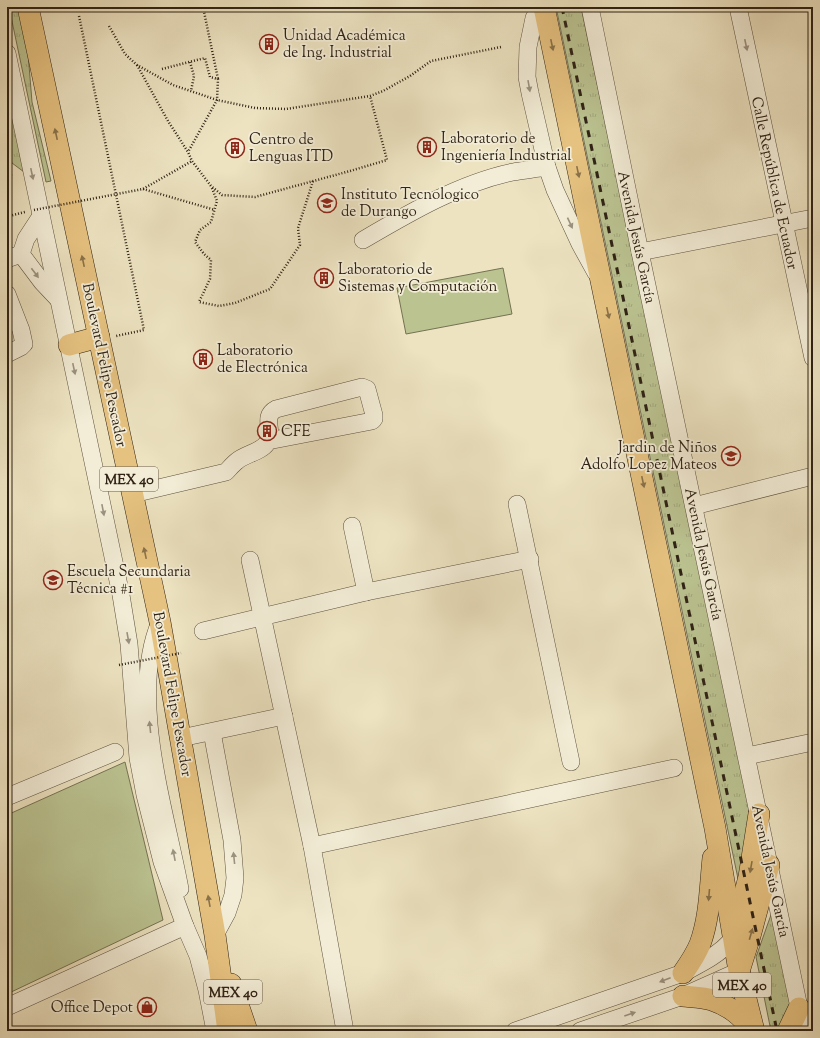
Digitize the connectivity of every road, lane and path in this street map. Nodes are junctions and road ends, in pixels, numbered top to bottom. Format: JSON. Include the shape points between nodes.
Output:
{"nodes":[{"id":1,"x":28,"y":7,"type":"edge"},
{"id":2,"x":203,"y":7,"type":"edge"},
{"id":3,"x":540,"y":7,"type":"edge"},
{"id":4,"x":544,"y":7,"type":"edge"},
{"id":5,"x":590,"y":7,"type":"edge"},
{"id":6,"x":738,"y":7,"type":"edge"},
{"id":7,"x":79,"y":16,"type":"dead end"},
{"id":8,"x":109,"y":26,"type":"dead end"},
{"id":9,"x":501,"y":47,"type":"dead end"},
{"id":10,"x":7,"y":53,"type":"edge"},
{"id":11,"x":190,"y":62,"type":"junction"},
{"id":12,"x":137,"y":65,"type":"junction"},
{"id":13,"x":162,"y":69,"type":"dead end"},
{"id":14,"x":218,"y":79,"type":"junction"},
{"id":15,"x":191,"y":92,"type":"junction"},
{"id":16,"x":370,"y":96,"type":"junction"},
{"id":17,"x":217,"y":100,"type":"junction"},
{"id":18,"x":188,"y":152,"type":"junction"},
{"id":19,"x":192,"y":161,"type":"junction"},
{"id":20,"x":7,"y":163,"type":"edge"},
{"id":21,"x":547,"y":167,"type":"junction"},
{"id":22,"x":314,"y":181,"type":"junction"},
{"id":23,"x":211,"y":186,"type":"junction"},
{"id":24,"x":143,"y":189,"type":"junction"},
{"id":25,"x":116,"y":194,"type":"junction"},
{"id":26,"x":214,"y":210,"type":"junction"},
{"id":27,"x":37,"y":213,"type":"junction"},
{"id":28,"x":813,"y":218,"type":"edge"},
{"id":29,"x":784,"y":224,"type":"junction"},
{"id":30,"x":363,"y":240,"type":"dead end"},
{"id":31,"x":640,"y":252,"type":"junction"},
{"id":32,"x":14,"y":256,"type":"edge"},
{"id":33,"x":601,"y":280,"type":"junction"},
{"id":34,"x":7,"y":294,"type":"edge"},
{"id":35,"x":59,"y":301,"type":"junction"},
{"id":36,"x":144,"y":330,"type":"dead end"},
{"id":37,"x":99,"y":337,"type":"junction"},
{"id":38,"x":69,"y":345,"type":"junction"},
{"id":39,"x":7,"y":354,"type":"edge"},
{"id":40,"x":813,"y":358,"type":"edge"},
{"id":41,"x":268,"y":441,"type":"junction"},
{"id":42,"x":813,"y":476,"type":"edge"},
{"id":43,"x":131,"y":488,"type":"junction"},
{"id":44,"x":517,"y":504,"type":"dead end"},
{"id":45,"x":694,"y":506,"type":"junction"},
{"id":46,"x":352,"y":526,"type":"dead end"},
{"id":47,"x":530,"y":559,"type":"junction"},
{"id":48,"x":250,"y":560,"type":"dead end"},
{"id":49,"x":366,"y":592,"type":"junction"},
{"id":50,"x":263,"y":617,"type":"junction"},
{"id":51,"x":160,"y":622,"type":"junction"},
{"id":52,"x":203,"y":631,"type":"dead end"},
{"id":53,"x":181,"y":653,"type":"dead end"},
{"id":54,"x":119,"y":665,"type":"dead end"},
{"id":55,"x":284,"y":716,"type":"junction"},
{"id":56,"x":212,"y":732,"type":"junction"},
{"id":57,"x":181,"y":738,"type":"junction"},
{"id":58,"x":813,"y":742,"type":"edge"},
{"id":59,"x":115,"y":752,"type":"dead end"},
{"id":60,"x":747,"y":756,"type":"junction"},
{"id":61,"x":571,"y":762,"type":"dead end"},
{"id":62,"x":674,"y":768,"type":"dead end"},
{"id":63,"x":7,"y":797,"type":"edge"},
{"id":64,"x":759,"y":814,"type":"junction"},
{"id":65,"x":716,"y":828,"type":"junction"},
{"id":66,"x":312,"y":846,"type":"junction"},
{"id":67,"x":769,"y":865,"type":"junction"},
{"id":68,"x":185,"y":926,"type":"junction"},
{"id":69,"x":733,"y":939,"type":"junction"},
{"id":70,"x":216,"y":944,"type":"junction"},
{"id":71,"x":739,"y":971,"type":"junction"},
{"id":72,"x":683,"y":973,"type":"junction"},
{"id":73,"x":683,"y":996,"type":"junction"},
{"id":74,"x":806,"y":1006,"type":"edge"},
{"id":75,"x":7,"y":1007,"type":"edge"},
{"id":76,"x":522,"y":1030,"type":"edge"},
{"id":77,"x":206,"y":1031,"type":"edge"},
{"id":78,"x":215,"y":1031,"type":"edge"},
{"id":79,"x":228,"y":1031,"type":"edge"},
{"id":80,"x":246,"y":1031,"type":"edge"},
{"id":81,"x":345,"y":1031,"type":"edge"},
{"id":82,"x":580,"y":1031,"type":"edge"},
{"id":83,"x":752,"y":1031,"type":"edge"},
{"id":84,"x":788,"y":1031,"type":"edge"},
{"id":85,"x":804,"y":1031,"type":"edge"}],
"edges":[{"from":37,"to":1,"type":"main road","name":"Boulevard Felipe Pescador","number":"MEX 40","one_way":true},
{"from":2,"to":14,"type":"path"},
{"from":3,"to":21,"type":"street","one_way":true,"via":[[530,34],[527,77]]},
{"from":4,"to":33,"type":"main road","number":"MEX 40","one_way":true},
{"from":5,"to":31,"type":"street","name":"Avenida Jesús García"},
{"from":6,"to":29,"type":"street","name":"Calle República de Ecuador","one_way":true},
{"from":7,"to":25,"type":"path"},
{"from":8,"to":12,"type":"path","via":[[125,54]]},
{"from":9,"to":16,"type":"path","via":[[431,61],[410,76]]},
{"from":10,"to":27,"type":"street","name":"Boulevard Felipe Pescador","one_way":true},
{"from":11,"to":13,"type":"path"},
{"from":11,"to":14,"type":"path","via":[[205,58],[210,77]]},
{"from":11,"to":15,"type":"path","via":[[194,76]]},
{"from":12,"to":15,"type":"path","via":[[173,86]]},
{"from":12,"to":18,"type":"path"},
{"from":14,"to":17,"type":"path"},
{"from":15,"to":17,"type":"path"},
{"from":16,"to":17,"type":"path","via":[[286,109],[255,108]]},
{"from":16,"to":22,"type":"path","via":[[387,160]]},
{"from":17,"to":18,"type":"path"},
{"from":18,"to":19,"type":"path"},
{"from":19,"to":23,"type":"path"},
{"from":19,"to":24,"type":"path"},
{"from":20,"to":27,"type":"path","via":[[11,175],[9,216]]},
{"from":21,"to":30,"type":"street","via":[[512,172],[441,197]]},
{"from":21,"to":33,"type":"street","one_way":true,"via":[[580,244]]},
{"from":22,"to":23,"type":"path","via":[[255,198],[222,195]]},
{"from":22,"to":26,"type":"path","via":[[298,228],[300,245],[270,289],[235,304],[219,306],[199,302],[210,279],[211,260],[195,242],[200,230],[211,222]]},
{"from":23,"to":26,"type":"path","via":[[217,201]]},
{"from":24,"to":25,"type":"path"},
{"from":24,"to":26,"type":"path"},
{"from":25,"to":27,"type":"path","bridge":true},
{"from":25,"to":36,"type":"path"},
{"from":27,"to":32,"type":"street","via":[[26,239]]},
{"from":27,"to":35,"type":"street","name":"Boulevard Felipe Pescador"},
{"from":28,"to":29,"type":"street"},
{"from":29,"to":31,"type":"street"},
{"from":29,"to":40,"type":"street","name":"Calle República de Ecuador"},
{"from":31,"to":45,"type":"street","name":"Avenida Jesús García"},
{"from":32,"to":35,"type":"street","one_way":true},
{"from":33,"to":65,"type":"main road","number":"MEX 40","one_way":true},
{"from":34,"to":39,"type":"street","via":[[24,344]]},
{"from":35,"to":38,"type":"street","name":"Boulevard Felipe Pescador"},
{"from":37,"to":38,"type":"main road"},
{"from":37,"to":43,"type":"main road","name":"Boulevard Felipe Pescador","number":"MEX 40"},
{"from":38,"to":68,"type":"street","name":"Boulevard Felipe Pescador","one_way":true,"via":[[129,644],[137,750],[145,796],[162,862]]},
{"from":41,"to":41,"type":"street","via":[[269,417],[276,409],[362,387],[367,389],[374,415],[372,421]]},
{"from":41,"to":43,"type":"street","via":[[265,446],[236,461],[226,472]]},
{"from":42,"to":45,"type":"street"},
{"from":51,"to":43,"type":"main road","name":"Boulevard Felipe Pescador","number":"MEX 40","one_way":true},
{"from":44,"to":47,"type":"street"},
{"from":45,"to":60,"type":"street","name":"Avenida Jesús García"},
{"from":46,"to":49,"type":"street"},
{"from":47,"to":49,"type":"street"},
{"from":47,"to":61,"type":"street"},
{"from":48,"to":50,"type":"street"},
{"from":49,"to":50,"type":"street"},
{"from":50,"to":52,"type":"street"},
{"from":50,"to":55,"type":"street"},
{"from":51,"to":57,"type":"main road","name":"Boulevard Felipe Pescador","number":"MEX 40"},
{"from":68,"to":51,"type":"street","one_way":true,"via":[[155,768],[149,715],[148,669],[154,635]]},
{"from":53,"to":54,"type":"path","bridge":true},
{"from":55,"to":56,"type":"street"},
{"from":55,"to":66,"type":"street"},
{"from":56,"to":57,"type":"street"},
{"from":70,"to":56,"type":"street","one_way":true,"via":[[233,895],[235,878],[232,840]]},
{"from":70,"to":57,"type":"main road","name":"Boulevard Felipe Pescador","number":"MEX 40","one_way":true},
{"from":58,"to":60,"type":"street"},
{"from":59,"to":63,"type":"street"},
{"from":60,"to":64,"type":"street","name":"Avenida Jesús García"},
{"from":62,"to":66,"type":"street"},
{"from":64,"to":67,"type":"street","name":"Avenida Jesús García"},
{"from":64,"to":69,"type":"main road","one_way":true,"via":[[749,877]]},
{"from":65,"to":69,"type":"main road","number":"MEX 40"},
{"from":65,"to":72,"type":"main road","one_way":true,"via":[[706,922],[694,958]]},
{"from":66,"to":81,"type":"street"},
{"from":71,"to":67,"type":"main road","one_way":true},
{"from":67,"to":74,"type":"street","name":"Avenida Jesús García"},
{"from":68,"to":75,"type":"street"},
{"from":68,"to":77,"type":"street"},
{"from":68,"to":78,"type":"street","via":[[202,968]]},
{"from":69,"to":71,"type":"main road","number":"MEX 40"},
{"from":69,"to":72,"type":"street","via":[[721,952]]},
{"from":70,"to":79,"type":"main road","name":"Boulevard Felipe Pescador"},
{"from":70,"to":80,"type":"main road","number":"MEX 40"},
{"from":71,"to":73,"type":"street"},
{"from":71,"to":83,"type":"main road","number":"MEX 40"},
{"from":72,"to":76,"type":"street","one_way":true},
{"from":82,"to":73,"type":"street","one_way":true},
{"from":73,"to":83,"type":"main road","via":[[711,999],[724,1005]]},
{"from":74,"to":84,"type":"main road"},
{"from":74,"to":85,"type":"street","name":"Avenida Jesús García"}]}
